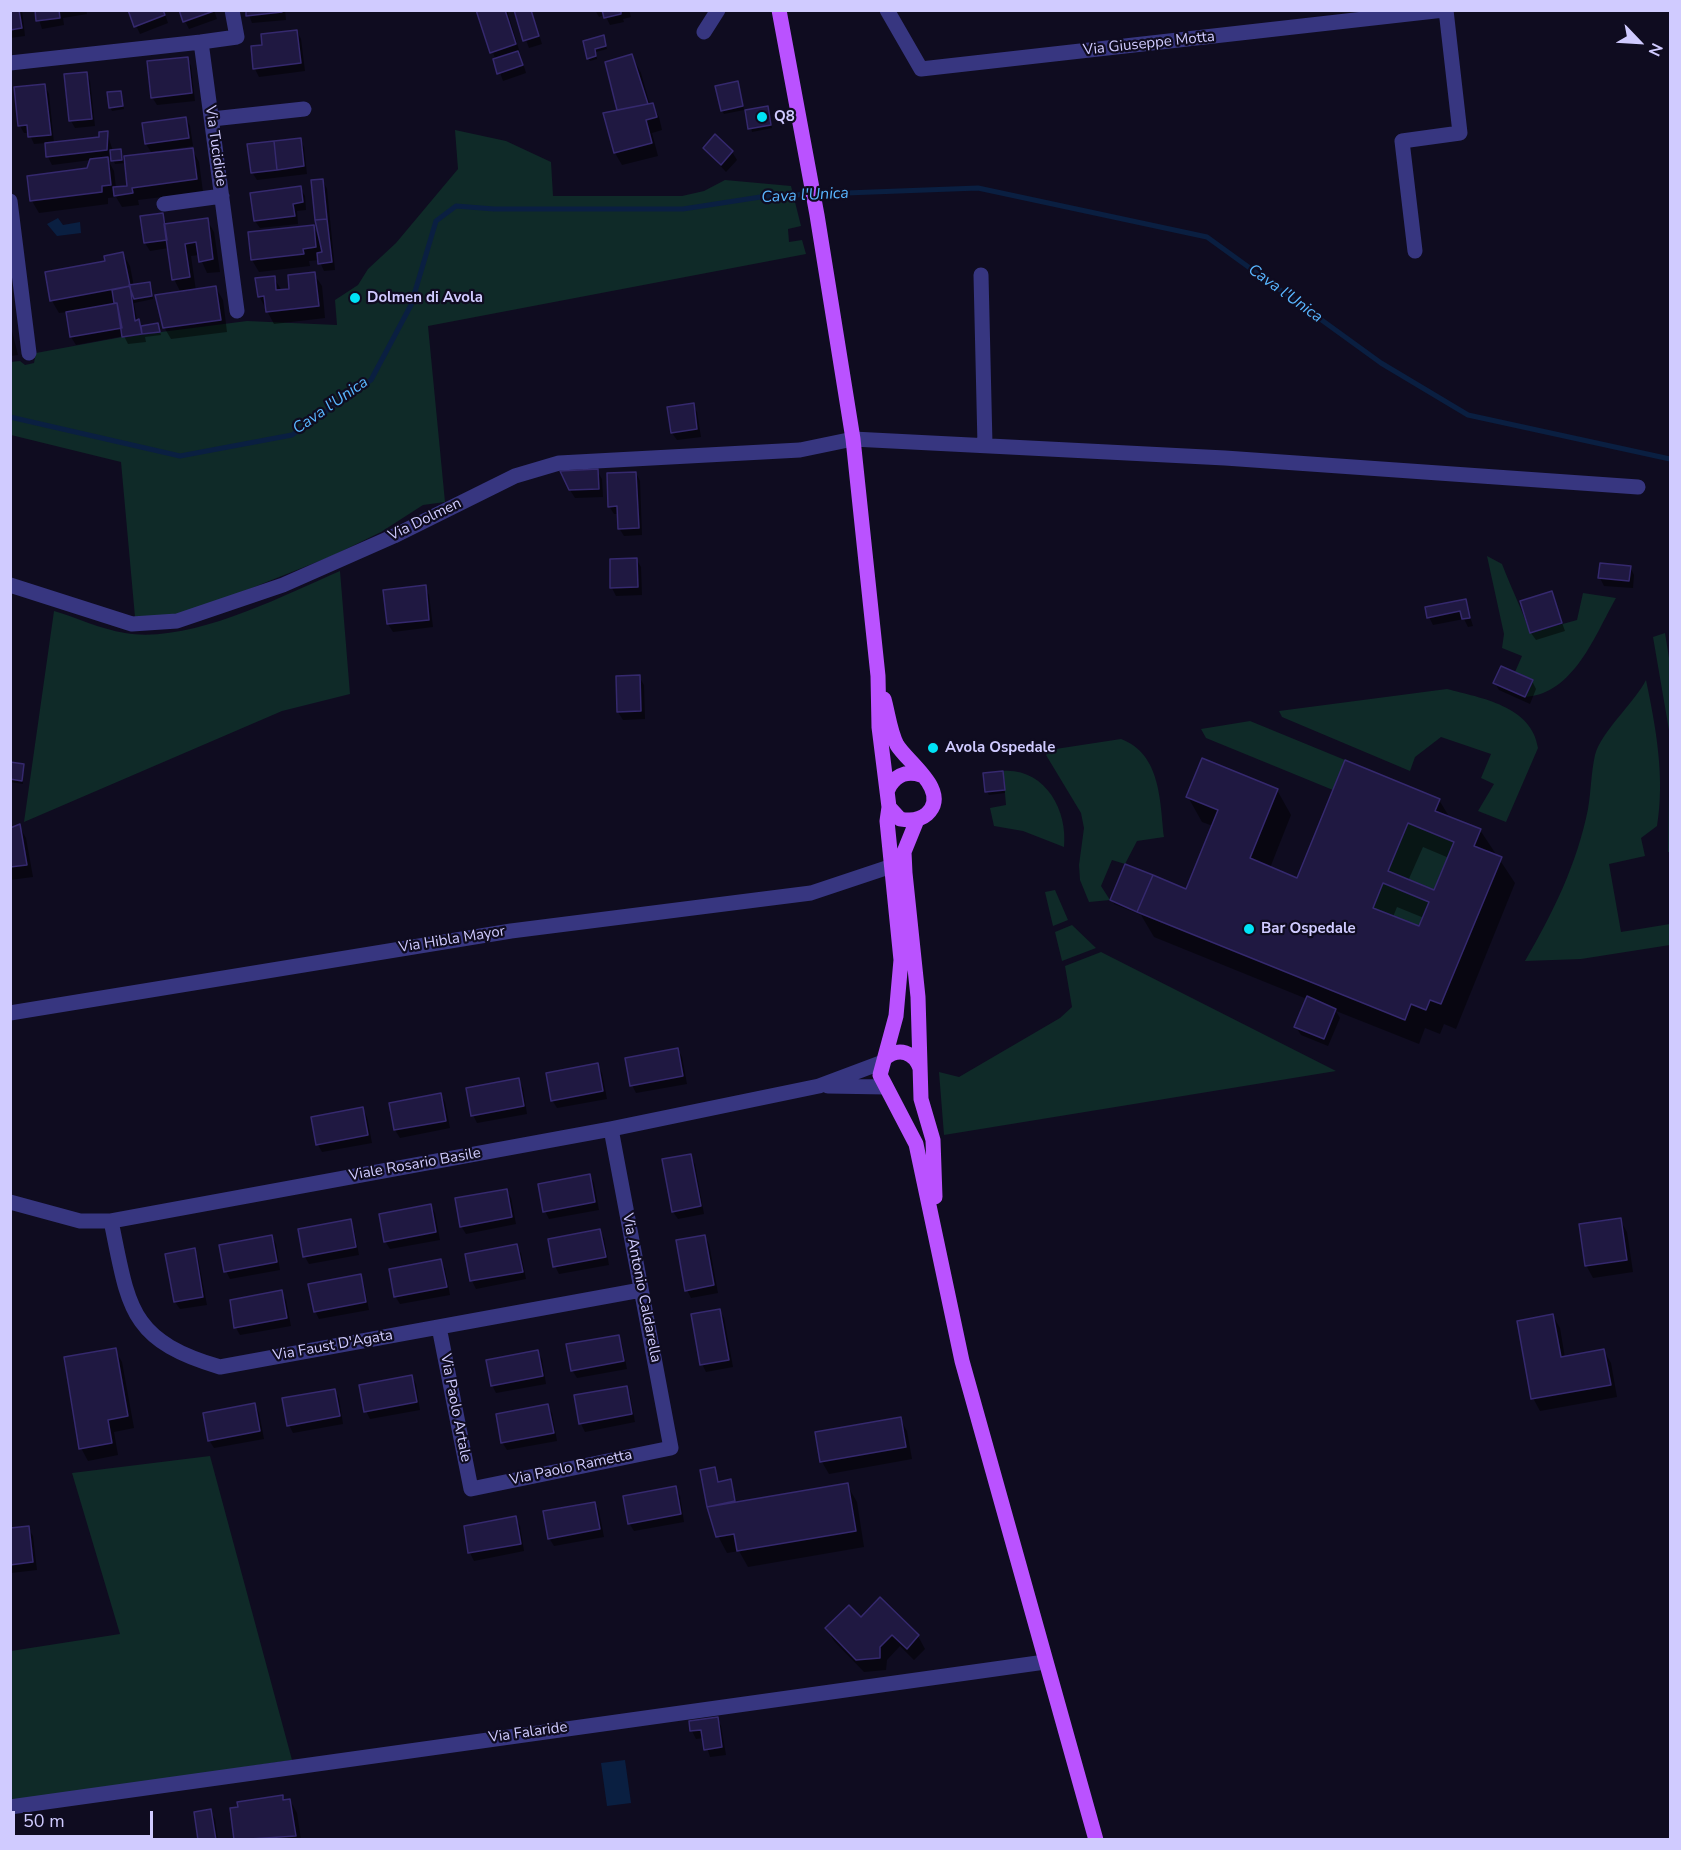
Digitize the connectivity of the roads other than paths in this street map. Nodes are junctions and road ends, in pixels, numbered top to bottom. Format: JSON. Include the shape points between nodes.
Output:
{"nodes":[{"id":1,"x":232,"y":10,"type":"edge"},
{"id":2,"x":718,"y":10,"type":"edge"},
{"id":3,"x":887,"y":10,"type":"edge"},
{"id":4,"x":1445,"y":10,"type":"edge"},
{"id":5,"x":783,"y":11,"type":"edge"},
{"id":6,"x":704,"y":32,"type":"dead end"},
{"id":7,"x":201,"y":42,"type":"junction"},
{"id":8,"x":10,"y":63,"type":"edge"},
{"id":9,"x":304,"y":109,"type":"dead end"},
{"id":10,"x":212,"y":119,"type":"junction"},
{"id":11,"x":222,"y":196,"type":"junction"},
{"id":12,"x":10,"y":201,"type":"edge"},
{"id":13,"x":164,"y":204,"type":"dead end"},
{"id":14,"x":1415,"y":251,"type":"dead end"},
{"id":15,"x":981,"y":275,"type":"dead end"},
{"id":16,"x":237,"y":311,"type":"dead end"},
{"id":17,"x":29,"y":353,"type":"dead end"},
{"id":18,"x":853,"y":439,"type":"junction"},
{"id":19,"x":985,"y":446,"type":"junction"},
{"id":20,"x":1638,"y":487,"type":"dead end"},
{"id":21,"x":10,"y":585,"type":"edge"},
{"id":22,"x":878,"y":676,"type":"junction"},
{"id":23,"x":921,"y":776,"type":"junction"},
{"id":24,"x":888,"y":799,"type":"junction"},
{"id":25,"x":917,"y":820,"type":"junction"},
{"id":26,"x":892,"y":866,"type":"junction"},
{"id":27,"x":10,"y":1013,"type":"edge"},
{"id":28,"x":884,"y":1060,"type":"junction"},
{"id":29,"x":920,"y":1072,"type":"junction"},
{"id":30,"x":819,"y":1086,"type":"junction"},
{"id":31,"x":888,"y":1088,"type":"junction"},
{"id":32,"x":610,"y":1129,"type":"junction"},
{"id":33,"x":10,"y":1202,"type":"edge"},
{"id":34,"x":111,"y":1221,"type":"junction"},
{"id":35,"x":936,"y":1227,"type":"junction"},
{"id":36,"x":641,"y":1290,"type":"junction"},
{"id":37,"x":439,"y":1327,"type":"junction"},
{"id":38,"x":671,"y":1448,"type":"joint"},
{"id":39,"x":471,"y":1489,"type":"joint"},
{"id":40,"x":1045,"y":1662,"type":"junction"},
{"id":41,"x":10,"y":1807,"type":"edge"},
{"id":42,"x":1096,"y":1839,"type":"edge"}],
"edges":[{"from":1,"to":7,"type":"street","via":[[237,37]]},
{"from":2,"to":6,"type":"street"},
{"from":3,"to":4,"type":"street","name":"Via Giuseppe Motta","via":[[921,69]]},
{"from":4,"to":14,"type":"street","via":[[1461,133],[1402,141]]},
{"from":5,"to":18,"type":"main road"},
{"from":7,"to":8,"type":"street"},
{"from":7,"to":10,"type":"street","name":"Via Tucidide"},
{"from":9,"to":10,"type":"street"},
{"from":10,"to":11,"type":"street","name":"Via Tucidide"},
{"from":11,"to":13,"type":"street"},
{"from":11,"to":16,"type":"street","name":"Via Tucidide"},
{"from":12,"to":17,"type":"street"},
{"from":15,"to":19,"type":"street"},
{"from":18,"to":19,"type":"street","name":"Via Dolmen"},
{"from":18,"to":21,"type":"street","name":"Via Dolmen","via":[[801,450],[559,463],[515,476],[283,585],[177,621],[132,624]]},
{"from":18,"to":22,"type":"main road"},
{"from":19,"to":20,"type":"street","name":"Via Dolmen","via":[[1225,458]]},
{"from":22,"to":23,"type":"main road","via":[[896,743]]},
{"from":22,"to":24,"type":"main road","via":[[879,727]]},
{"from":23,"to":24,"type":"main road","via":[[915,773],[894,779]]},
{"from":23,"to":25,"type":"main road","via":[[934,794],[930,810]]},
{"from":24,"to":25,"type":"main road","via":[[900,819]]},
{"from":24,"to":26,"type":"main road"},
{"from":25,"to":29,"type":"main road","via":[[904,852],[918,997]]},
{"from":26,"to":27,"type":"street","name":"Via Hibla Mayor","via":[[811,893],[511,931]]},
{"from":26,"to":28,"type":"main road","via":[[901,960],[896,1016]]},
{"from":28,"to":29,"type":"main road","via":[[896,1052],[908,1053],[918,1062]]},
{"from":28,"to":30,"type":"street"},
{"from":28,"to":31,"type":"main road","via":[[880,1075]]},
{"from":29,"to":31,"type":"main road","via":[[910,1090],[900,1093]]},
{"from":29,"to":35,"type":"main road","via":[[921,1099],[933,1140]]},
{"from":30,"to":31,"type":"street"},
{"from":30,"to":32,"type":"street","name":"Viale Rosario Basile"},
{"from":31,"to":35,"type":"main road","via":[[916,1144]]},
{"from":32,"to":34,"type":"street","name":"Viale Rosario Basile"},
{"from":32,"to":36,"type":"street","name":"Via Antonio Caldarella"},
{"from":33,"to":34,"type":"street","name":"Viale Rosario Basile","via":[[80,1221]]},
{"from":34,"to":37,"type":"street","name":"Via Faust D'Agata","via":[[126,1292],[142,1325],[185,1356],[220,1367]]},
{"from":35,"to":40,"type":"main road","via":[[962,1361]]},
{"from":36,"to":37,"type":"street","name":"Via Faust D'Agata"},
{"from":36,"to":38,"type":"street","name":"Via Antonio Caldarella"},
{"from":37,"to":39,"type":"street","name":"Via Paolo Artale"},
{"from":38,"to":39,"type":"street","name":"Via Paolo Rametta"},
{"from":40,"to":41,"type":"street","name":"Via Falaride"},
{"from":40,"to":42,"type":"main road"}]}
